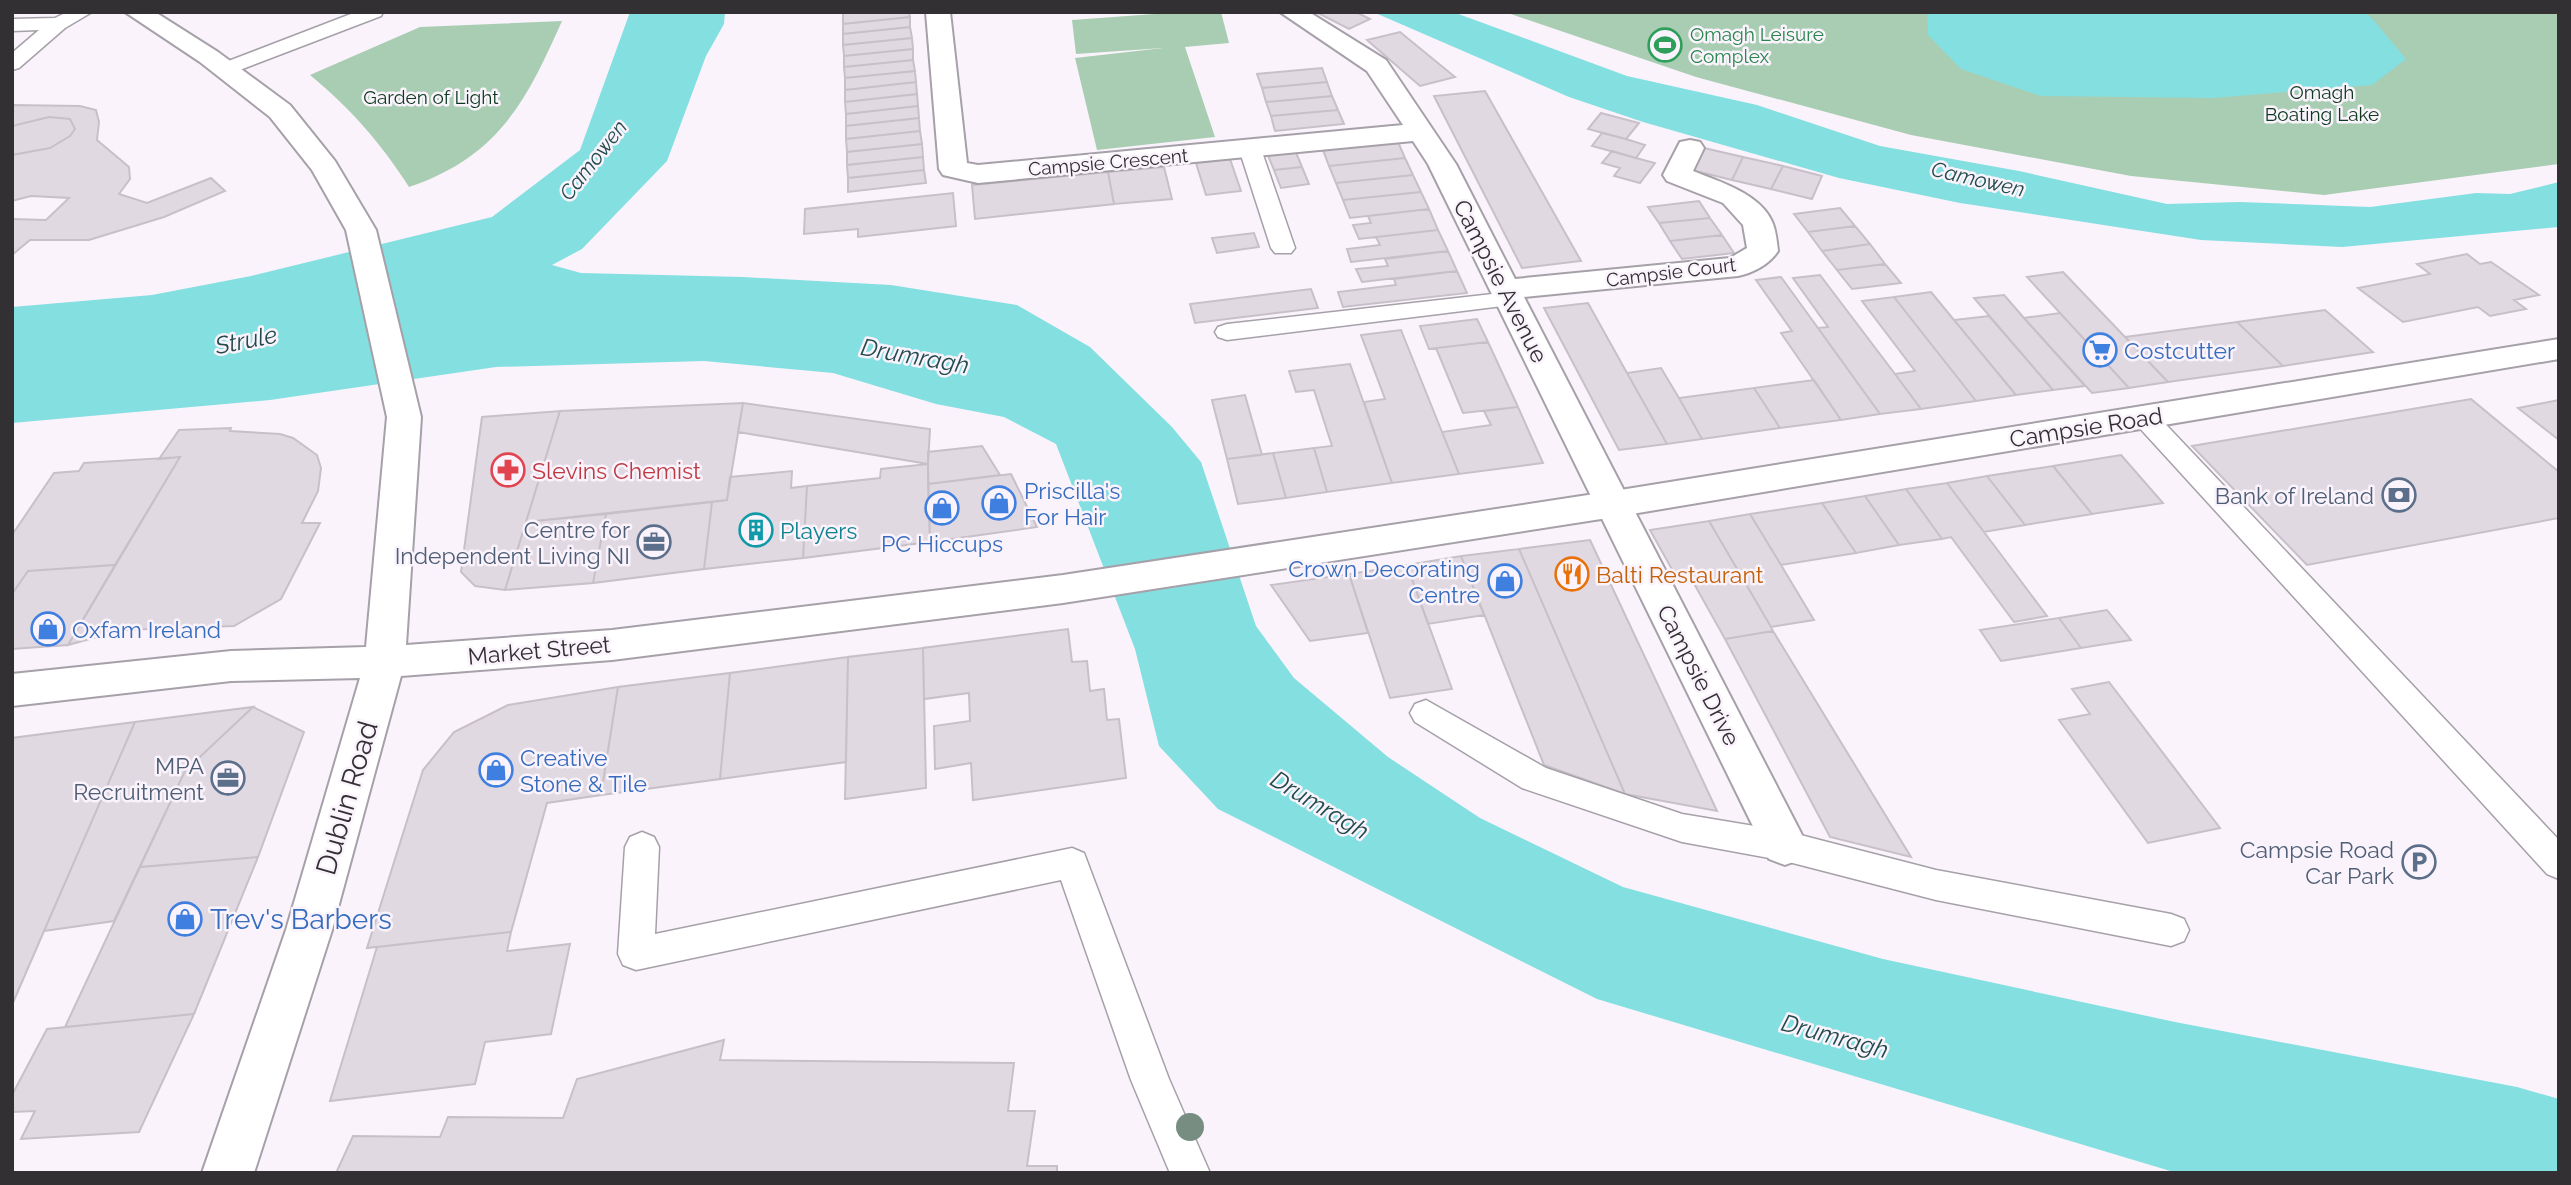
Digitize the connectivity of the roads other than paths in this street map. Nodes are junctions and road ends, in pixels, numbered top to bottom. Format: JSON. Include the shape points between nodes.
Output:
{"nodes":[{"id":1,"x":83,"y":12,"type":"edge"},
{"id":2,"x":137,"y":12,"type":"edge"},
{"id":3,"x":374,"y":12,"type":"edge"},
{"id":4,"x":938,"y":12,"type":"edge"},
{"id":5,"x":1292,"y":12,"type":"edge"},
{"id":6,"x":58,"y":24,"type":"junction"},
{"id":7,"x":12,"y":25,"type":"edge"},
{"id":8,"x":12,"y":64,"type":"edge"},
{"id":9,"x":225,"y":69,"type":"junction"},
{"id":10,"x":1421,"y":132,"type":"junction"},
{"id":11,"x":1690,"y":148,"type":"dead end"},
{"id":12,"x":1250,"y":149,"type":"junction"},
{"id":13,"x":1283,"y":248,"type":"dead end"},
{"id":14,"x":1508,"y":294,"type":"junction"},
{"id":15,"x":1227,"y":332,"type":"dead end"},
{"id":16,"x":2559,"y":349,"type":"edge"},
{"id":17,"x":2145,"y":418,"type":"junction"},
{"id":18,"x":1614,"y":504,"type":"junction"},
{"id":19,"x":1276,"y":554,"type":"joint"},
{"id":20,"x":385,"y":662,"type":"junction"},
{"id":21,"x":12,"y":690,"type":"edge"},
{"id":22,"x":1426,"y":713,"type":"dead end"},
{"id":23,"x":1785,"y":846,"type":"junction"},
{"id":24,"x":642,"y":847,"type":"dead end"},
{"id":25,"x":2559,"y":864,"type":"edge"},
{"id":26,"x":2171,"y":930,"type":"dead end"},
{"id":27,"x":228,"y":1173,"type":"edge"},
{"id":28,"x":1190,"y":1173,"type":"edge"}],
"edges":[{"from":1,"to":6,"type":"lane"},
{"from":2,"to":9,"type":"main road","name":"Dublin Road"},
{"from":3,"to":9,"type":"lane"},
{"from":4,"to":12,"type":"main road","name":"Campsie Crescent","via":[[953,169],[978,174]]},
{"from":5,"to":10,"type":"main road","name":"Campsie Avenue","via":[[1377,66]]},
{"from":6,"to":7,"type":"lane"},
{"from":6,"to":8,"type":"lane"},
{"from":9,"to":20,"type":"main road","name":"Dublin Road","via":[[280,111],[325,167],[361,230],[404,417]]},
{"from":10,"to":12,"type":"main road","name":"Campsie Crescent"},
{"from":10,"to":14,"type":"main road","name":"Campsie Avenue"},
{"from":11,"to":14,"type":"main road","name":"Campsie Court","via":[[1677,175],[1733,197],[1758,223],[1763,251],[1738,267]]},
{"from":12,"to":13,"type":"lane"},
{"from":14,"to":15,"type":"lane"},
{"from":14,"to":18,"type":"main road","name":"Campsie Avenue"},
{"from":16,"to":17,"type":"main road","name":"Campsie Road"},
{"from":17,"to":18,"type":"main road","name":"Campsie Road"},
{"from":17,"to":25,"type":"lane"},
{"from":18,"to":19,"type":"main road","name":"Campsie Road"},
{"from":18,"to":23,"type":"main road","name":"Campsie Drive"},
{"from":19,"to":20,"type":"main road","name":"Market Street","via":[[1063,589],[612,645]]},
{"from":20,"to":21,"type":"main road","name":"Market Street","via":[[231,666]]},
{"from":20,"to":27,"type":"main road","name":"Dublin Road","via":[[309,930]]},
{"from":22,"to":23,"type":"lane","via":[[1534,778],[1682,828]]},
{"from":23,"to":26,"type":"lane","via":[[1936,885]]},
{"from":24,"to":28,"type":"lane","via":[[636,954],[1072,863],[1150,1080]]}]}
